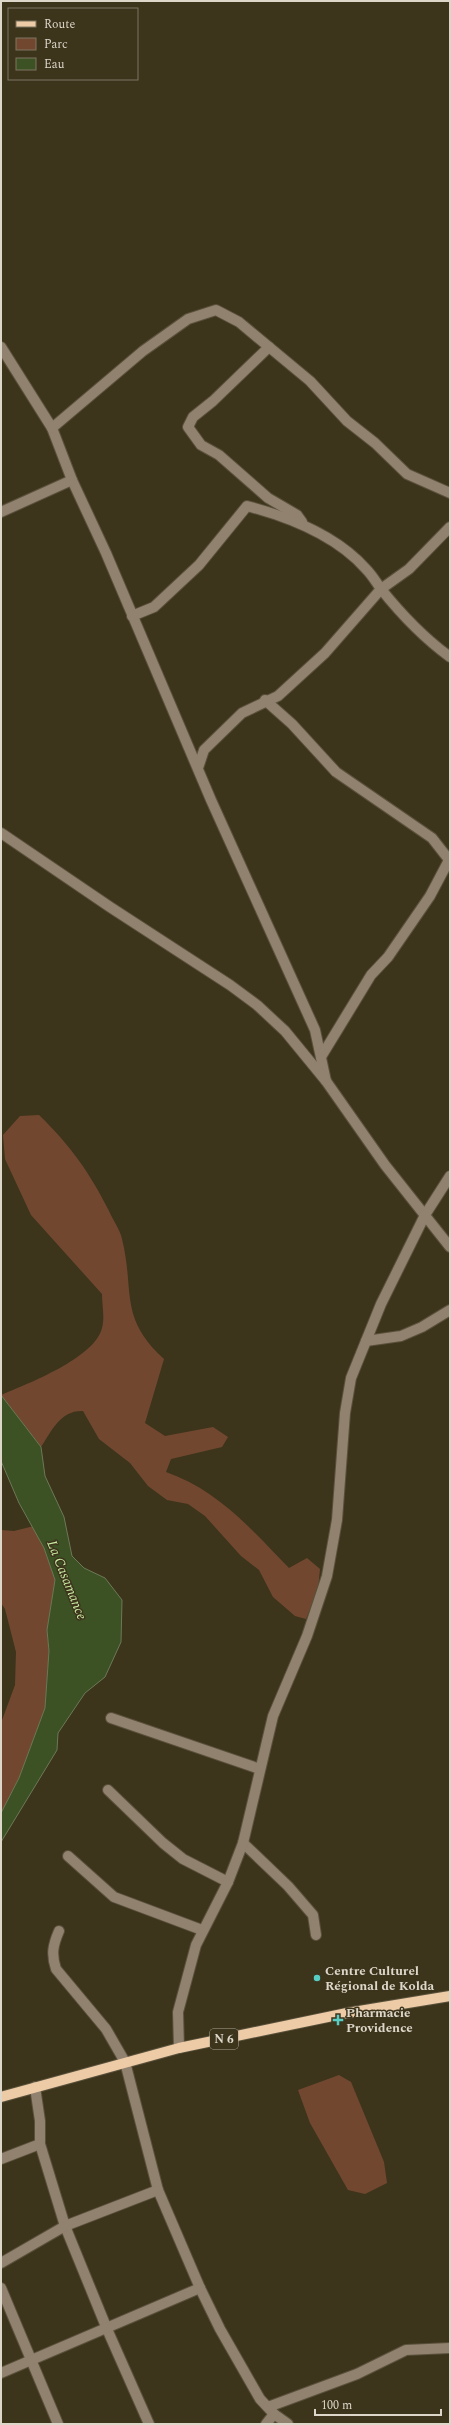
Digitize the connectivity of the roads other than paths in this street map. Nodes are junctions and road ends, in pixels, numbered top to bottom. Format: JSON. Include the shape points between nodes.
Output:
{"nodes":[{"id":1,"x":1,"y":347,"type":"edge"},
{"id":2,"x":269,"y":347,"type":"junction"},
{"id":3,"x":52,"y":428,"type":"junction"},
{"id":4,"x":72,"y":480,"type":"junction"},
{"id":5,"x":450,"y":493,"type":"edge"},
{"id":6,"x":1,"y":512,"type":"edge"},
{"id":7,"x":306,"y":527,"type":"junction"},
{"id":8,"x":450,"y":527,"type":"edge"},
{"id":9,"x":381,"y":589,"type":"junction"},
{"id":10,"x":132,"y":616,"type":"junction"},
{"id":11,"x":450,"y":657,"type":"edge"},
{"id":12,"x":265,"y":700,"type":"junction"},
{"id":13,"x":198,"y":768,"type":"junction"},
{"id":14,"x":1,"y":832,"type":"edge"},
{"id":15,"x":450,"y":861,"type":"edge"},
{"id":16,"x":321,"y":1056,"type":"junction"},
{"id":17,"x":326,"y":1081,"type":"junction"},
{"id":18,"x":450,"y":1176,"type":"edge"},
{"id":19,"x":425,"y":1216,"type":"junction"},
{"id":20,"x":450,"y":1247,"type":"edge"},
{"id":21,"x":450,"y":1310,"type":"edge"},
{"id":22,"x":366,"y":1341,"type":"junction"},
{"id":23,"x":111,"y":1718,"type":"dead end"},
{"id":24,"x":260,"y":1769,"type":"junction"},
{"id":25,"x":108,"y":1790,"type":"dead end"},
{"id":26,"x":243,"y":1843,"type":"junction"},
{"id":27,"x":68,"y":1856,"type":"dead end"},
{"id":28,"x":228,"y":1882,"type":"junction"},
{"id":29,"x":202,"y":1930,"type":"junction"},
{"id":30,"x":60,"y":1931,"type":"dead end"},
{"id":31,"x":316,"y":1936,"type":"dead end"},
{"id":32,"x":450,"y":1996,"type":"edge"},
{"id":33,"x":179,"y":2048,"type":"junction"},
{"id":34,"x":125,"y":2062,"type":"junction"},
{"id":35,"x":34,"y":2087,"type":"junction"},
{"id":36,"x":1,"y":2097,"type":"edge"},
{"id":37,"x":40,"y":2144,"type":"junction"},
{"id":38,"x":1,"y":2159,"type":"edge"},
{"id":39,"x":158,"y":2190,"type":"junction"},
{"id":40,"x":65,"y":2226,"type":"junction"},
{"id":41,"x":1,"y":2263,"type":"edge"},
{"id":42,"x":1,"y":2288,"type":"edge"},
{"id":43,"x":200,"y":2288,"type":"junction"},
{"id":44,"x":107,"y":2329,"type":"junction"},
{"id":45,"x":450,"y":2348,"type":"edge"},
{"id":46,"x":30,"y":2359,"type":"junction"},
{"id":47,"x":1,"y":2373,"type":"edge"},
{"id":48,"x":271,"y":2411,"type":"junction"},
{"id":49,"x":58,"y":2424,"type":"edge"},
{"id":50,"x":149,"y":2424,"type":"edge"},
{"id":51,"x":266,"y":2424,"type":"edge"},
{"id":52,"x":288,"y":2424,"type":"edge"}],
"edges":[{"from":1,"to":3,"type":"street"},
{"from":2,"to":3,"type":"street","via":[[238,322],[216,310],[188,319],[143,351]]},
{"from":2,"to":5,"type":"street","via":[[310,381],[347,421],[375,443],[407,474]]},
{"from":2,"to":7,"type":"street","via":[[214,401],[193,417],[188,427],[201,445],[219,455],[268,498],[297,515]]},
{"from":3,"to":4,"type":"street"},
{"from":4,"to":6,"type":"street"},
{"from":4,"to":10,"type":"street"},
{"from":7,"to":9,"type":"street","via":[[343,549],[366,569]]},
{"from":7,"to":10,"type":"street","via":[[293,520],[247,506],[199,565],[154,607]]},
{"from":8,"to":9,"type":"street","via":[[409,569]]},
{"from":9,"to":11,"type":"street","via":[[432,643]]},
{"from":9,"to":12,"type":"street","via":[[325,653],[278,696]]},
{"from":10,"to":13,"type":"street"},
{"from":12,"to":13,"type":"street","via":[[242,713],[204,750]]},
{"from":12,"to":15,"type":"street","via":[[312,744],[336,772],[432,838]]},
{"from":13,"to":16,"type":"street","via":[[315,1030]]},
{"from":14,"to":17,"type":"street","via":[[257,1006],[285,1031]]},
{"from":15,"to":16,"type":"street","via":[[421,909],[388,956],[371,975]]},
{"from":16,"to":17,"type":"street"},
{"from":17,"to":19,"type":"street","via":[[359,1130]]},
{"from":18,"to":19,"type":"street"},
{"from":19,"to":20,"type":"street"},
{"from":19,"to":22,"type":"street","via":[[381,1304]]},
{"from":21,"to":22,"type":"street","via":[[422,1328],[401,1336]]},
{"from":22,"to":24,"type":"street","via":[[347,1393],[340,1498],[330,1564],[307,1636],[273,1716]]},
{"from":23,"to":24,"type":"street"},
{"from":24,"to":26,"type":"street"},
{"from":25,"to":28,"type":"street","via":[[183,1859]]},
{"from":26,"to":28,"type":"street"},
{"from":26,"to":31,"type":"street","via":[[288,1886],[312,1915]]},
{"from":27,"to":29,"type":"street","via":[[114,1896]]},
{"from":28,"to":29,"type":"street"},
{"from":29,"to":33,"type":"street","via":[[185,1978],[178,2012]]},
{"from":30,"to":34,"type":"street","via":[[53,1946],[52,1958],[56,1970],[106,2029]]},
{"from":32,"to":33,"type":"main road","number":"N 6","via":[[347,2013]]},
{"from":33,"to":34,"type":"main road","number":"N 6"},
{"from":34,"to":35,"type":"main road","number":"N 6"},
{"from":34,"to":39,"type":"street"},
{"from":35,"to":36,"type":"main road","number":"N 6"},
{"from":35,"to":37,"type":"street","via":[[40,2121]]},
{"from":37,"to":38,"type":"street"},
{"from":37,"to":40,"type":"street"},
{"from":39,"to":40,"type":"street"},
{"from":39,"to":43,"type":"street"},
{"from":40,"to":41,"type":"street"},
{"from":40,"to":44,"type":"street"},
{"from":42,"to":46,"type":"street"},
{"from":43,"to":44,"type":"street"},
{"from":43,"to":48,"type":"street","via":[[260,2399]]},
{"from":44,"to":46,"type":"street"},
{"from":44,"to":50,"type":"street"},
{"from":45,"to":48,"type":"street","via":[[406,2350]]},
{"from":46,"to":47,"type":"street"},
{"from":46,"to":49,"type":"street"},
{"from":48,"to":51,"type":"street"},
{"from":48,"to":52,"type":"street"}]}
